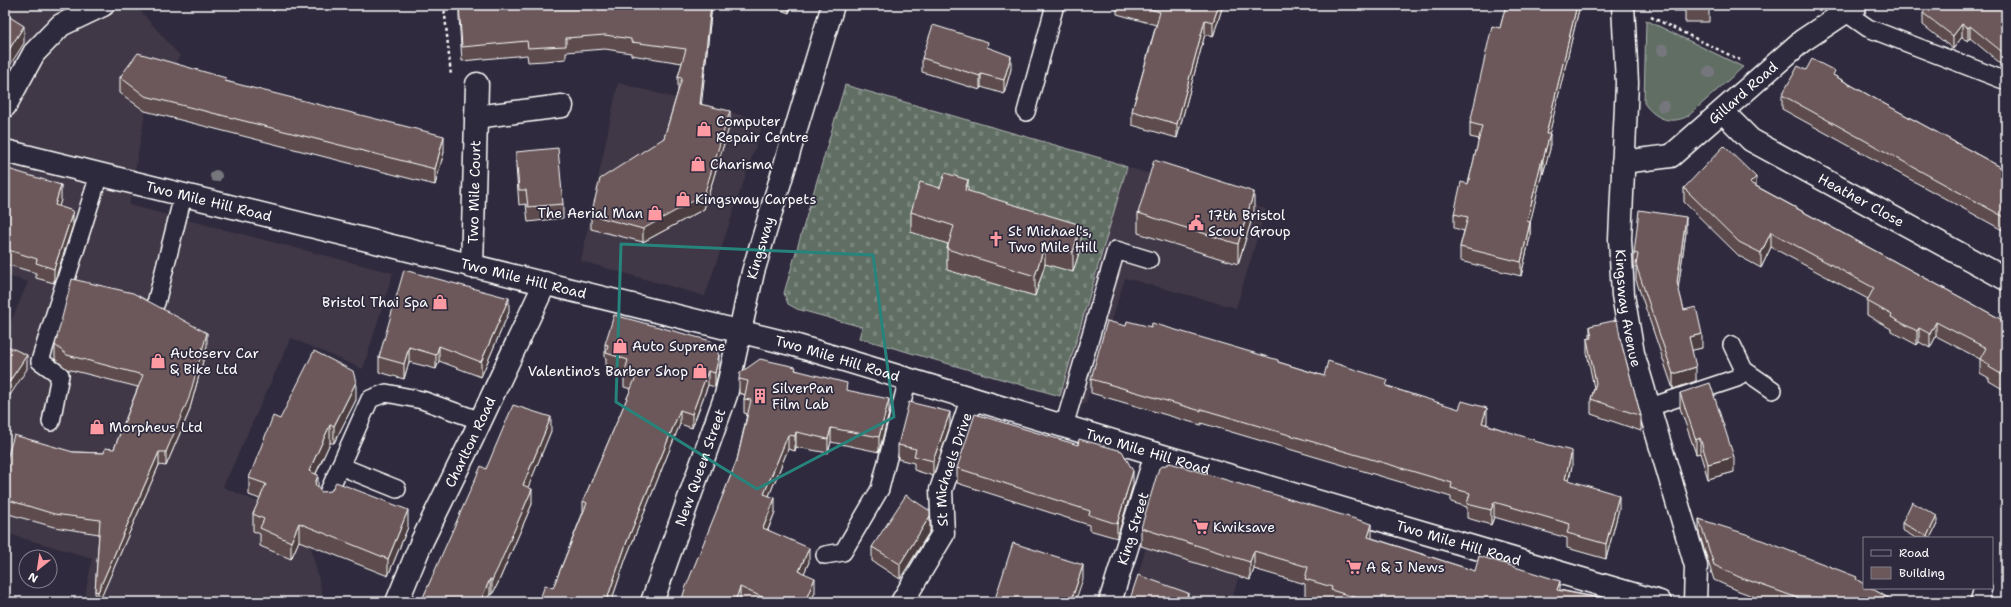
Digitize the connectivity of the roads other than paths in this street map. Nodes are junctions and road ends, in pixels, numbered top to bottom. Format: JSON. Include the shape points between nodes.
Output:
{"nodes":[{"id":1,"x":103,"y":5,"type":"edge"},
{"id":2,"x":833,"y":5,"type":"edge"},
{"id":3,"x":1055,"y":5,"type":"edge"},
{"id":4,"x":1623,"y":5,"type":"edge"},
{"id":5,"x":1850,"y":8,"type":"edge"},
{"id":6,"x":2006,"y":81,"type":"edge"},
{"id":7,"x":477,"y":84,"type":"dead end"},
{"id":8,"x":5,"y":106,"type":"edge"},
{"id":9,"x":562,"y":106,"type":"dead end"},
{"id":10,"x":1026,"y":112,"type":"dead end"},
{"id":11,"x":1723,"y":112,"type":"junction"},
{"id":12,"x":476,"y":117,"type":"junction"},
{"id":13,"x":5,"y":151,"type":"edge"},
{"id":14,"x":1623,"y":162,"type":"junction"},
{"id":15,"x":99,"y":175,"type":"junction"},
{"id":16,"x":183,"y":196,"type":"junction"},
{"id":17,"x":1149,"y":260,"type":"dead end"},
{"id":18,"x":472,"y":267,"type":"junction"},
{"id":19,"x":2006,"y":279,"type":"edge"},
{"id":20,"x":545,"y":283,"type":"junction"},
{"id":21,"x":156,"y":302,"type":"dead end"},
{"id":22,"x":741,"y":331,"type":"junction"},
{"id":23,"x":1732,"y":345,"type":"dead end"},
{"id":24,"x":1744,"y":370,"type":"junction"},
{"id":25,"x":908,"y":379,"type":"junction"},
{"id":26,"x":1773,"y":390,"type":"dead end"},
{"id":27,"x":972,"y":399,"type":"junction"},
{"id":28,"x":1650,"y":407,"type":"junction"},
{"id":29,"x":481,"y":420,"type":"junction"},
{"id":30,"x":51,"y":422,"type":"dead end"},
{"id":31,"x":1064,"y":426,"type":"junction"},
{"id":32,"x":1156,"y":454,"type":"junction"},
{"id":33,"x":340,"y":466,"type":"junction"},
{"id":34,"x":397,"y":489,"type":"dead end"},
{"id":35,"x":326,"y":500,"type":"edge"},
{"id":36,"x":825,"y":555,"type":"dead end"},
{"id":37,"x":1983,"y":589,"type":"edge"},
{"id":38,"x":397,"y":602,"type":"edge"},
{"id":39,"x":652,"y":602,"type":"edge"},
{"id":40,"x":902,"y":602,"type":"edge"},
{"id":41,"x":1110,"y":602,"type":"edge"},
{"id":42,"x":1660,"y":602,"type":"edge"},
{"id":43,"x":1695,"y":602,"type":"edge"},
{"id":44,"x":1979,"y":602,"type":"edge"}],
"edges":[{"from":1,"to":8,"type":"street","via":[[61,25],[34,53]]},
{"from":2,"to":22,"type":"street","name":"Kingsway","via":[[753,272]]},
{"from":3,"to":10,"type":"lane"},
{"from":4,"to":14,"type":"street","name":"Kingsway Avenue","via":[[1627,83]]},
{"from":5,"to":6,"type":"lane","via":[[1868,28]]},
{"from":5,"to":11,"type":"street","name":"Gillard Road","via":[[1802,41]]},
{"from":7,"to":12,"type":"street","name":"Two Mile Court"},
{"from":9,"to":12,"type":"street"},
{"from":11,"to":14,"type":"street","name":"Gillard Road","via":[[1671,156]]},
{"from":11,"to":19,"type":"street","name":"Heather Close","via":[[1751,140]]},
{"from":12,"to":18,"type":"street","name":"Two Mile Court"},
{"from":13,"to":15,"type":"street","name":"Two Mile Hill Road"},
{"from":14,"to":28,"type":"street","name":"Kingsway Avenue","via":[[1620,239],[1623,295],[1633,353]]},
{"from":15,"to":16,"type":"street","name":"Two Mile Hill Road"},
{"from":15,"to":30,"type":"lane","via":[[40,360],[60,375]]},
{"from":16,"to":18,"type":"street","name":"Two Mile Hill Road"},
{"from":16,"to":21,"type":"lane"},
{"from":17,"to":31,"type":"lane","via":[[1116,250]]},
{"from":18,"to":20,"type":"street","name":"Two Mile Hill Road"},
{"from":20,"to":22,"type":"street","name":"Two Mile Hill Road"},
{"from":20,"to":29,"type":"street","name":"Charlton Road"},
{"from":22,"to":25,"type":"street","name":"Two Mile Hill Road"},
{"from":22,"to":39,"type":"street","name":"New Queen Street","via":[[726,395]]},
{"from":23,"to":24,"type":"lane"},
{"from":24,"to":26,"type":"lane"},
{"from":24,"to":28,"type":"lane","via":[[1737,378]]},
{"from":25,"to":27,"type":"street","name":"Two Mile Hill Road"},
{"from":25,"to":36,"type":"lane","via":[[880,488],[843,552]]},
{"from":27,"to":31,"type":"street","name":"Two Mile Hill Road"},
{"from":27,"to":40,"type":"street","name":"St Michaels Drive","via":[[941,490],[943,534]]},
{"from":28,"to":43,"type":"street","name":"Kingsway Avenue","via":[[1696,566]]},
{"from":29,"to":33,"type":"lane","via":[[422,400],[386,393],[370,399]]},
{"from":29,"to":38,"type":"street","name":"Charlton Road","via":[[422,541]]},
{"from":31,"to":32,"type":"street","name":"Two Mile Hill Road"},
{"from":32,"to":41,"type":"street","name":"King Street"},
{"from":32,"to":42,"type":"street","name":"Two Mile Hill Road"},
{"from":33,"to":34,"type":"lane"},
{"from":33,"to":35,"type":"lane"},
{"from":37,"to":44,"type":"lane"}]}
